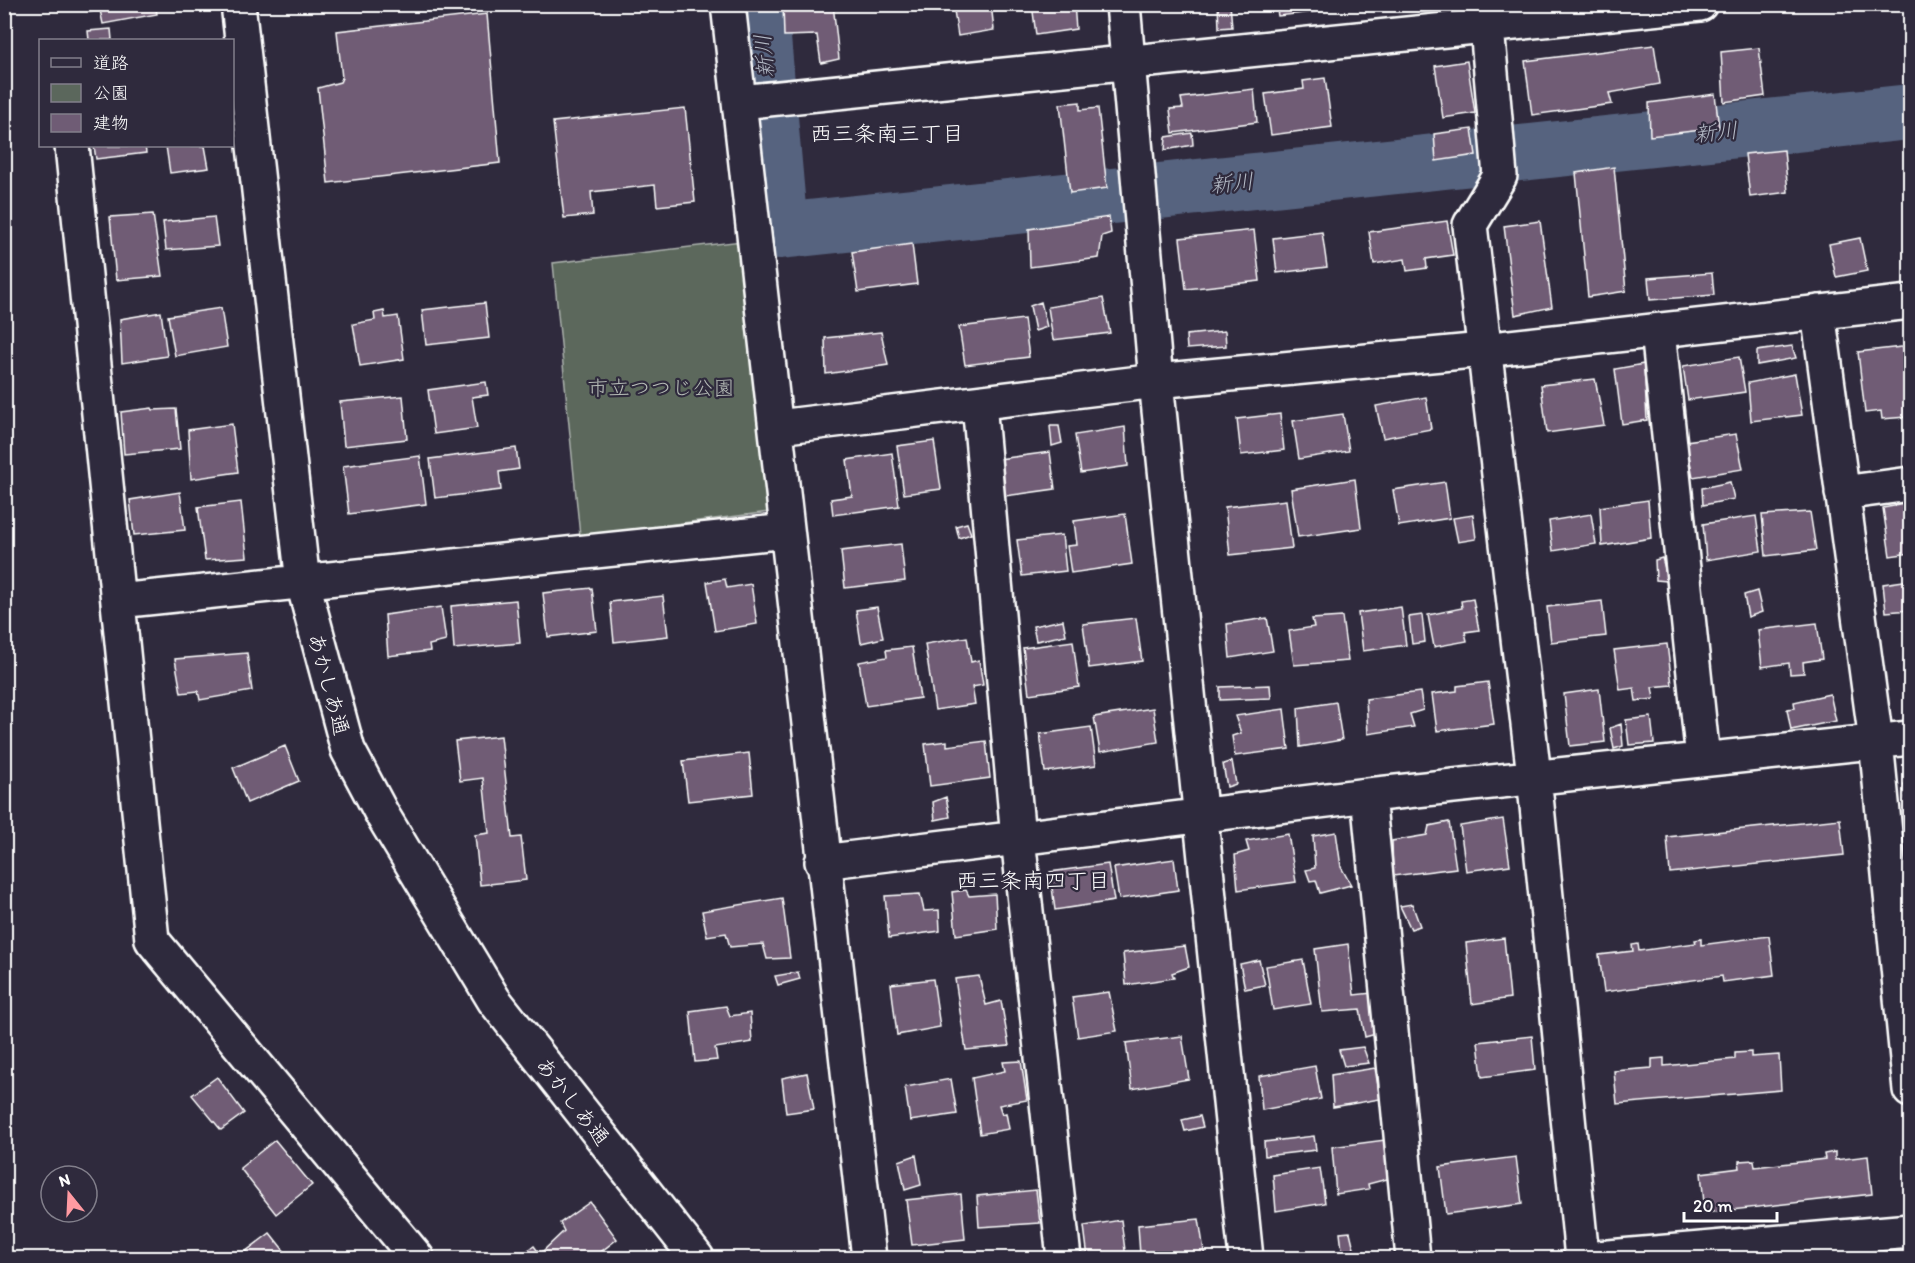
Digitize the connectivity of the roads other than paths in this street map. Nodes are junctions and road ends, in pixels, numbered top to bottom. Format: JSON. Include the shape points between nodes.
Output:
{"nodes":[{"id":1,"x":238,"y":4,"type":"edge"},
{"id":2,"x":728,"y":4,"type":"edge"},
{"id":3,"x":1123,"y":4,"type":"edge"},
{"id":4,"x":1700,"y":4,"type":"edge"},
{"id":5,"x":1486,"y":16,"type":"edge"},
{"id":6,"x":1130,"y":62,"type":"junction"},
{"id":7,"x":238,"y":65,"type":"edge"},
{"id":8,"x":740,"y":102,"type":"junction"},
{"id":9,"x":72,"y":147,"type":"edge"},
{"id":10,"x":1911,"y":302,"type":"edge"},
{"id":11,"x":1818,"y":312,"type":"junction"},
{"id":12,"x":1658,"y":331,"type":"junction"},
{"id":13,"x":1483,"y":350,"type":"junction"},
{"id":14,"x":1156,"y":381,"type":"junction"},
{"id":15,"x":979,"y":403,"type":"junction"},
{"id":16,"x":778,"y":428,"type":"junction"},
{"id":17,"x":1911,"y":484,"type":"edge"},
{"id":18,"x":1842,"y":493,"type":"junction"},
{"id":19,"x":787,"y":531,"type":"junction"},
{"id":20,"x":303,"y":583,"type":"junction"},
{"id":21,"x":118,"y":601,"type":"junction"},
{"id":22,"x":1911,"y":738,"type":"edge"},
{"id":23,"x":1876,"y":741,"type":"junction"},
{"id":24,"x":1703,"y":759,"type":"junction"},
{"id":25,"x":1534,"y":776,"type":"junction"},
{"id":26,"x":1368,"y":795,"type":"junction"},
{"id":27,"x":1201,"y":814,"type":"junction"},
{"id":28,"x":1018,"y":838,"type":"junction"},
{"id":29,"x":822,"y":862,"type":"junction"},
{"id":30,"x":1911,"y":1090,"type":"edge"},
{"id":31,"x":1911,"y":1231,"type":"edge"},
{"id":32,"x":1754,"y":1252,"type":"edge"},
{"id":33,"x":686,"y":1255,"type":"edge"},
{"id":34,"x":417,"y":1258,"type":"edge"},
{"id":35,"x":869,"y":1258,"type":"edge"},
{"id":36,"x":1064,"y":1258,"type":"edge"},
{"id":37,"x":1246,"y":1258,"type":"edge"},
{"id":38,"x":1413,"y":1258,"type":"edge"},
{"id":39,"x":1582,"y":1258,"type":"edge"},
{"id":40,"x":1597,"y":1258,"type":"edge"}],
"edges":[{"from":1,"to":7,"type":"street","name":"あかしあ通"},
{"from":2,"to":8,"type":"street"},
{"from":3,"to":6,"type":"street"},
{"from":4,"to":5,"type":"street"},
{"from":5,"to":6,"type":"street"},
{"from":5,"to":13,"type":"street","via":[[1500,176],[1470,225]]},
{"from":6,"to":8,"type":"street"},
{"from":6,"to":14,"type":"street"},
{"from":7,"to":20,"type":"street","name":"あかしあ通"},
{"from":8,"to":16,"type":"street"},
{"from":9,"to":21,"type":"street"},
{"from":10,"to":11,"type":"street"},
{"from":11,"to":12,"type":"street"},
{"from":11,"to":18,"type":"street"},
{"from":12,"to":13,"type":"street"},
{"from":12,"to":24,"type":"street"},
{"from":13,"to":14,"type":"street"},
{"from":13,"to":25,"type":"street"},
{"from":14,"to":15,"type":"street"},
{"from":14,"to":27,"type":"street"},
{"from":15,"to":16,"type":"street"},
{"from":15,"to":28,"type":"street"},
{"from":16,"to":19,"type":"street"},
{"from":17,"to":18,"type":"street"},
{"from":18,"to":23,"type":"street"},
{"from":19,"to":20,"type":"street"},
{"from":19,"to":29,"type":"street"},
{"from":20,"to":21,"type":"street"},
{"from":20,"to":33,"type":"street","name":"あかしあ通","via":[[348,750],[383,816],[494,1000]]},
{"from":21,"to":34,"type":"street","via":[[152,940]]},
{"from":22,"to":23,"type":"street"},
{"from":23,"to":24,"type":"street"},
{"from":23,"to":30,"type":"street"},
{"from":24,"to":25,"type":"street"},
{"from":25,"to":26,"type":"street"},
{"from":25,"to":39,"type":"street"},
{"from":26,"to":27,"type":"street"},
{"from":26,"to":38,"type":"street"},
{"from":27,"to":28,"type":"street"},
{"from":27,"to":37,"type":"street"},
{"from":28,"to":29,"type":"street"},
{"from":28,"to":36,"type":"street"},
{"from":29,"to":35,"type":"street"},
{"from":31,"to":32,"type":"street"},
{"from":32,"to":40,"type":"street"}]}
